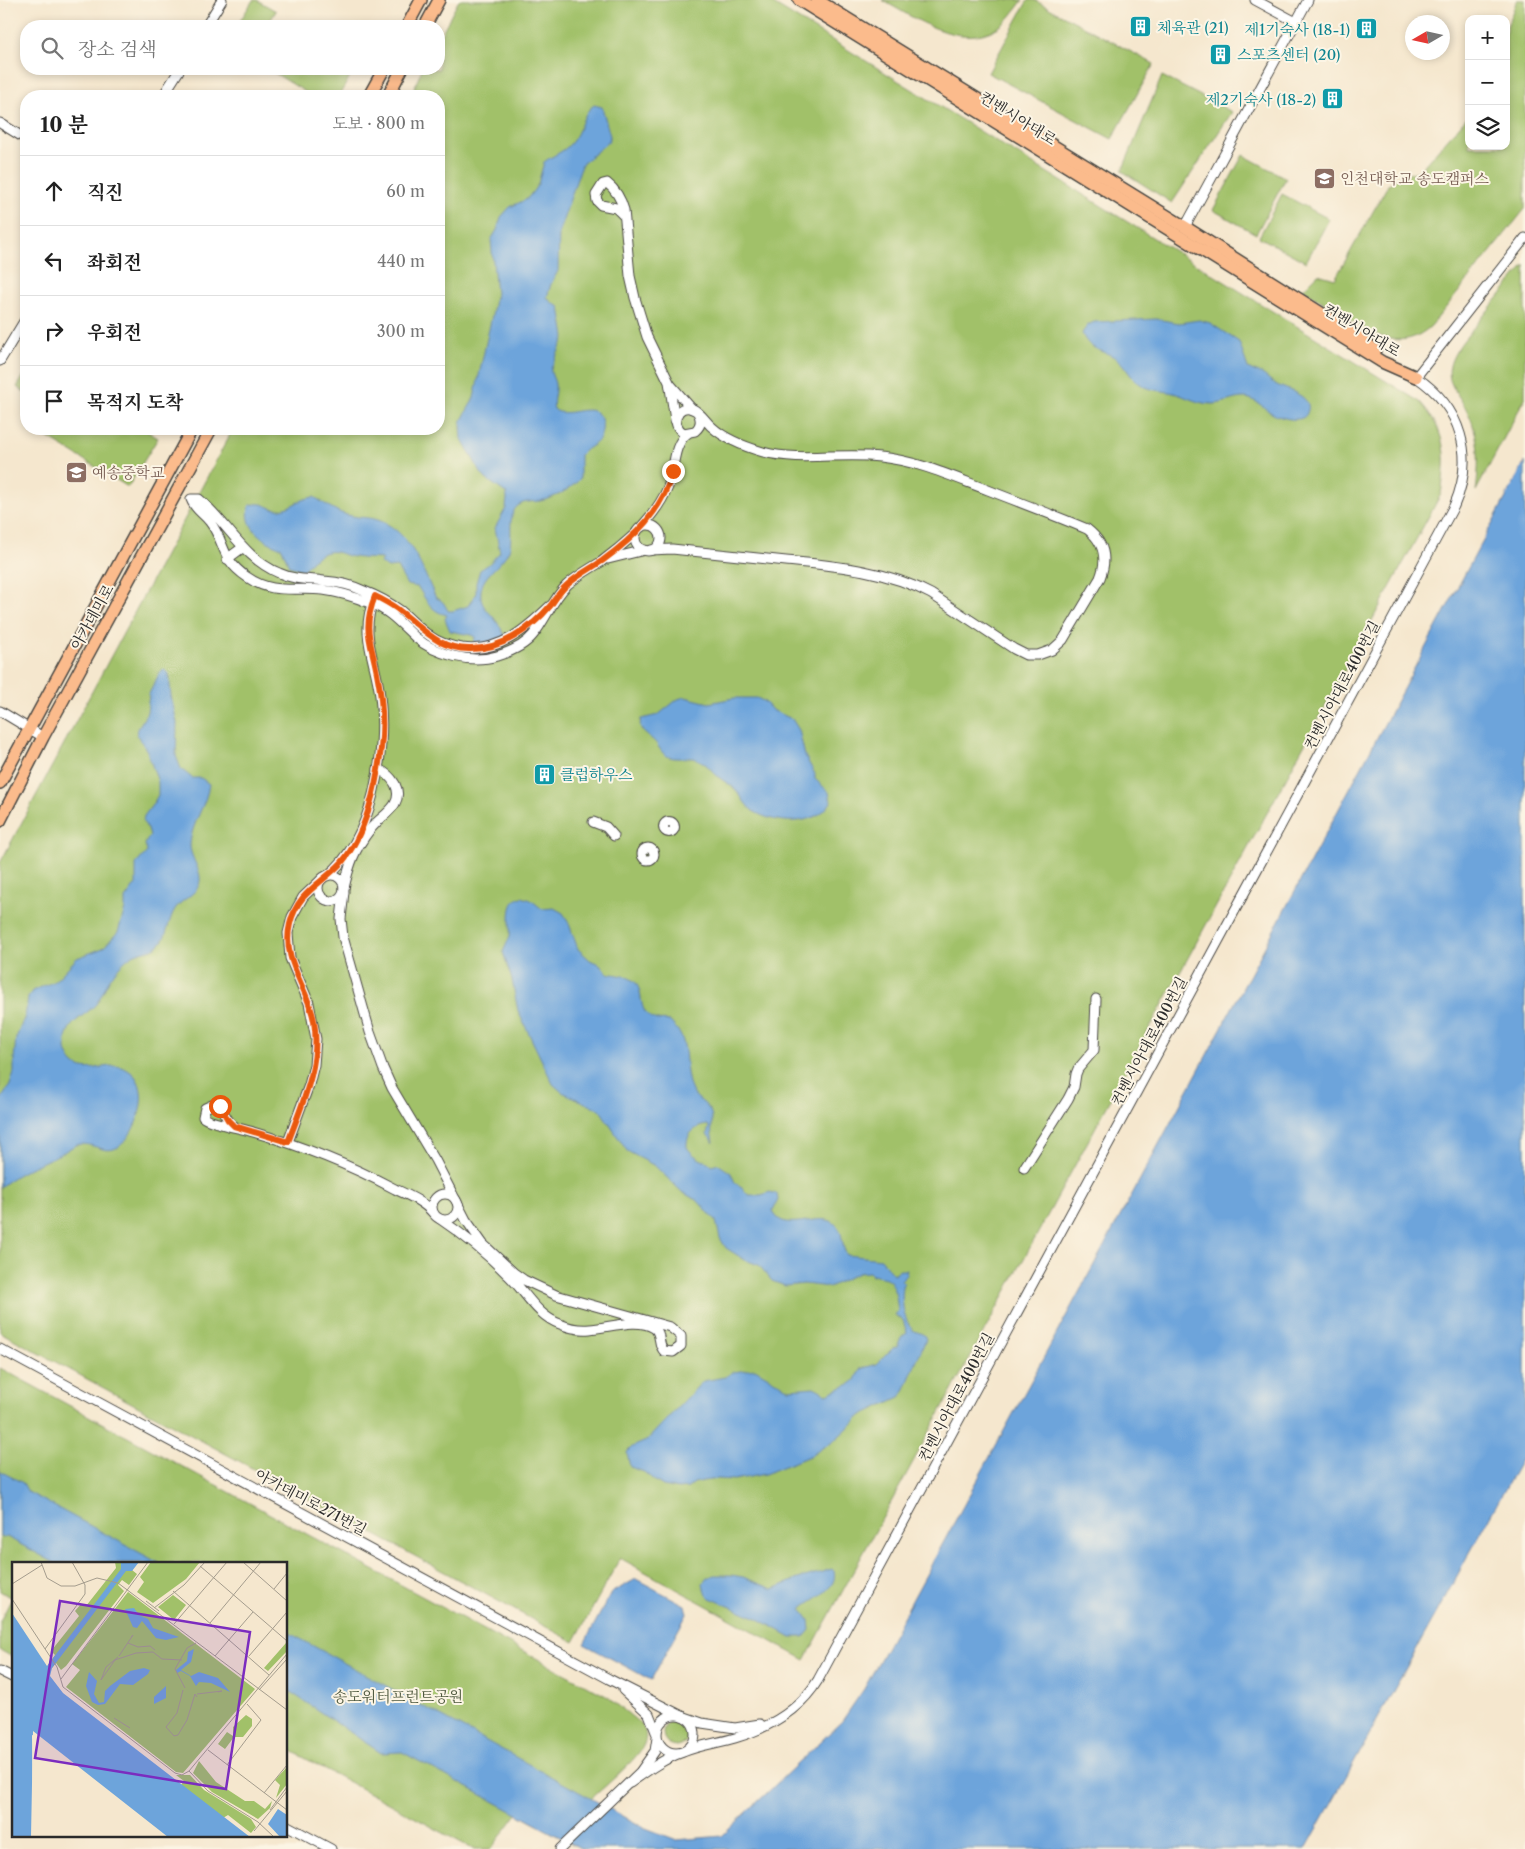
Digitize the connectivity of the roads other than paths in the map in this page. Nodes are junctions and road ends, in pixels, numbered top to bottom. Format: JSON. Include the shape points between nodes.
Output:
{"nodes":[{"id":1,"x":222,"y":0,"type":"edge"},
{"id":2,"x":422,"y":0,"type":"edge"},
{"id":3,"x":439,"y":0,"type":"edge"},
{"id":4,"x":799,"y":0,"type":"edge"},
{"id":5,"x":817,"y":0,"type":"edge"},
{"id":6,"x":1255,"y":0,"type":"edge"},
{"id":7,"x":1308,"y":0,"type":"edge"},
{"id":8,"x":210,"y":20,"type":"edge"},
{"id":9,"x":410,"y":20,"type":"edge"},
{"id":10,"x":428,"y":20,"type":"edge"},
{"id":11,"x":1296,"y":22,"type":"junction"},
{"id":12,"x":176,"y":75,"type":"edge"},
{"id":13,"x":381,"y":75,"type":"edge"},
{"id":14,"x":399,"y":75,"type":"edge"},
{"id":15,"x":167,"y":90,"type":"edge"},
{"id":16,"x":372,"y":90,"type":"edge"},
{"id":17,"x":391,"y":90,"type":"edge"},
{"id":18,"x":0,"y":122,"type":"edge"},
{"id":19,"x":20,"y":135,"type":"edge"},
{"id":20,"x":624,"y":216,"type":"dead end"},
{"id":21,"x":1185,"y":228,"type":"junction"},
{"id":22,"x":1525,"y":238,"type":"edge"},
{"id":23,"x":20,"y":328,"type":"edge"},
{"id":24,"x":0,"y":361,"type":"edge"},
{"id":25,"x":1400,"y":370,"type":"junction"},
{"id":26,"x":1416,"y":377,"type":"junction"},
{"id":27,"x":669,"y":382,"type":"junction"},
{"id":28,"x":695,"y":411,"type":"junction"},
{"id":29,"x":675,"y":422,"type":"junction"},
{"id":30,"x":711,"y":427,"type":"junction"},
{"id":31,"x":697,"y":429,"type":"junction"},
{"id":32,"x":688,"y":433,"type":"junction"},
{"id":33,"x":189,"y":435,"type":"edge"},
{"id":34,"x":208,"y":435,"type":"edge"},
{"id":35,"x":677,"y":452,"type":"junction"},
{"id":36,"x":653,"y":514,"type":"junction"},
{"id":37,"x":655,"y":527,"type":"junction"},
{"id":38,"x":639,"y":530,"type":"junction"},
{"id":39,"x":660,"y":538,"type":"junction"},
{"id":40,"x":242,"y":548,"type":"junction"},
{"id":41,"x":672,"y":549,"type":"junction"},
{"id":42,"x":648,"y":550,"type":"junction"},
{"id":43,"x":228,"y":559,"type":"junction"},
{"id":44,"x":600,"y":562,"type":"junction"},
{"id":45,"x":266,"y":567,"type":"junction"},
{"id":46,"x":258,"y":584,"type":"junction"},
{"id":47,"x":374,"y":600,"type":"junction"},
{"id":48,"x":550,"y":606,"type":"junction"},
{"id":49,"x":511,"y":639,"type":"junction"},
{"id":50,"x":481,"y":648,"type":"junction"},
{"id":51,"x":513,"y":649,"type":"junction"},
{"id":52,"x":482,"y":658,"type":"junction"},
{"id":53,"x":0,"y":711,"type":"edge"},
{"id":54,"x":29,"y":729,"type":"junction"},
{"id":55,"x":43,"y":737,"type":"junction"},
{"id":56,"x":378,"y":769,"type":"junction"},
{"id":57,"x":0,"y":783,"type":"edge"},
{"id":58,"x":0,"y":821,"type":"edge"},
{"id":59,"x":593,"y":822,"type":"dead end"},
{"id":60,"x":614,"y":836,"type":"dead end"},
{"id":61,"x":325,"y":877,"type":"junction"},
{"id":62,"x":344,"y":890,"type":"junction"},
{"id":63,"x":303,"y":897,"type":"junction"},
{"id":64,"x":326,"y":899,"type":"junction"},
{"id":65,"x":341,"y":913,"type":"junction"},
{"id":66,"x":1096,"y":999,"type":"dead end"},
{"id":67,"x":234,"y":1126,"type":"dead end"},
{"id":68,"x":288,"y":1142,"type":"junction"},
{"id":69,"x":1024,"y":1168,"type":"dead end"},
{"id":70,"x":446,"y":1182,"type":"junction"},
{"id":71,"x":443,"y":1194,"type":"junction"},
{"id":72,"x":433,"y":1201,"type":"junction"},
{"id":73,"x":456,"y":1202,"type":"junction"},
{"id":74,"x":424,"y":1205,"type":"junction"},
{"id":75,"x":437,"y":1216,"type":"junction"},
{"id":76,"x":0,"y":1349,"type":"edge"},
{"id":77,"x":0,"y":1671,"type":"edge"},
{"id":78,"x":12,"y":1677,"type":"edge"},
{"id":79,"x":609,"y":1680,"type":"junction"},
{"id":80,"x":682,"y":1716,"type":"junction"},
{"id":81,"x":769,"y":1723,"type":"junction"},
{"id":82,"x":657,"y":1736,"type":"junction"},
{"id":83,"x":681,"y":1752,"type":"junction"},
{"id":84,"x":630,"y":1783,"type":"junction"},
{"id":85,"x":288,"y":1826,"type":"edge"},
{"id":86,"x":331,"y":1849,"type":"edge"},
{"id":87,"x":560,"y":1849,"type":"edge"}],
"edges":[{"from":1,"to":8,"type":"street"},
{"from":2,"to":9,"type":"main road"},
{"from":3,"to":10,"type":"main road"},
{"from":4,"to":25,"type":"main road","name":"컨벤시아대로","via":[[1382,362]]},
{"from":5,"to":21,"type":"main road","name":"컨벤시아대로"},
{"from":6,"to":11,"type":"street"},
{"from":7,"to":11,"type":"street"},
{"from":11,"to":21,"type":"street"},
{"from":12,"to":15,"type":"street"},
{"from":13,"to":16,"type":"main road"},
{"from":14,"to":17,"type":"main road"},
{"from":18,"to":19,"type":"street"},
{"from":20,"to":27,"type":"street","via":[[635,298],[647,337]]},
{"from":21,"to":25,"type":"main road","name":"컨벤시아대로","via":[[1359,338]]},
{"from":22,"to":26,"type":"street"},
{"from":23,"to":24,"type":"street"},
{"from":25,"to":26,"type":"main road"},
{"from":26,"to":81,"type":"street","name":"컨벤시아대로400번길","via":[[1441,398],[1461,435],[1464,466],[1454,506],[818,1680],[810,1693],[790,1712]]},
{"from":27,"to":28,"type":"street"},
{"from":27,"to":29,"type":"street"},
{"from":28,"to":29,"type":"street","via":[[683,409]]},
{"from":28,"to":30,"type":"street"},
{"from":28,"to":31,"type":"street","via":[[700,421]]},
{"from":29,"to":32,"type":"street","via":[[680,431]]},
{"from":29,"to":35,"type":"street"},
{"from":30,"to":31,"type":"street"},
{"from":30,"to":41,"type":"street","via":[[748,447],[775,455],[881,457],[938,471],[1087,529],[1100,542],[1104,569],[1058,646],[1033,656],[1014,649],[931,594],[887,576],[851,567]]},
{"from":31,"to":32,"type":"street"},
{"from":32,"to":35,"type":"street","via":[[682,438]]},
{"from":33,"to":54,"type":"main road","name":"아카데미로"},
{"from":34,"to":55,"type":"main road","name":"아카데미로"},
{"from":35,"to":36,"type":"street","via":[[669,486]]},
{"from":36,"to":37,"type":"street"},
{"from":36,"to":38,"type":"street"},
{"from":37,"to":38,"type":"street","via":[[651,525]]},
{"from":37,"to":39,"type":"street"},
{"from":38,"to":42,"type":"street","via":[[636,542]]},
{"from":38,"to":44,"type":"street"},
{"from":39,"to":41,"type":"street"},
{"from":39,"to":42,"type":"street","via":[[658,546]]},
{"from":40,"to":43,"type":"street"},
{"from":40,"to":43,"type":"street","via":[[211,509],[199,499],[191,500],[194,508],[209,520]]},
{"from":40,"to":45,"type":"street"},
{"from":41,"to":42,"type":"street"},
{"from":42,"to":44,"type":"street"},
{"from":43,"to":46,"type":"street","via":[[239,572]]},
{"from":44,"to":48,"type":"street","via":[[568,584]]},
{"from":45,"to":46,"type":"street"},
{"from":45,"to":47,"type":"street","via":[[291,577],[342,583]]},
{"from":46,"to":47,"type":"street","via":[[275,590],[339,592]]},
{"from":47,"to":50,"type":"street","via":[[400,610],[439,642],[456,647]]},
{"from":47,"to":52,"type":"street","via":[[416,638],[437,650]]},
{"from":47,"to":56,"type":"street","via":[[367,625],[382,715]]},
{"from":48,"to":49,"type":"street"},
{"from":48,"to":51,"type":"street","via":[[533,635]]},
{"from":49,"to":50,"type":"street"},
{"from":49,"to":51,"type":"street"},
{"from":50,"to":52,"type":"street"},
{"from":51,"to":52,"type":"street"},
{"from":53,"to":54,"type":"street"},
{"from":54,"to":55,"type":"street"},
{"from":54,"to":57,"type":"main road","name":"아카데미로"},
{"from":55,"to":58,"type":"main road","name":"아카데미로"},
{"from":56,"to":61,"type":"street","via":[[370,803],[355,841],[342,861]]},
{"from":56,"to":62,"type":"street","via":[[394,782],[396,800],[357,849]]},
{"from":59,"to":60,"type":"street","via":[[606,827]]},
{"from":61,"to":62,"type":"street","via":[[338,877],[344,884]]},
{"from":61,"to":63,"type":"street"},
{"from":61,"to":64,"type":"street","via":[[320,881],[319,889]]},
{"from":62,"to":64,"type":"street","via":[[338,899]]},
{"from":62,"to":65,"type":"street"},
{"from":63,"to":64,"type":"street","via":[[314,893]]},
{"from":63,"to":68,"type":"street","via":[[289,925],[288,951],[312,1013],[316,1047],[309,1085]]},
{"from":64,"to":65,"type":"street","via":[[336,904]]},
{"from":65,"to":70,"type":"street","via":[[344,942],[375,1050],[392,1088]]},
{"from":66,"to":69,"type":"street","via":[[1094,1050],[1078,1068],[1068,1100]]},
{"from":67,"to":68,"type":"street"},
{"from":68,"to":74,"type":"street","via":[[366,1173]]},
{"from":70,"to":71,"type":"street"},
{"from":70,"to":73,"type":"street"},
{"from":71,"to":72,"type":"street"},
{"from":71,"to":73,"type":"street"},
{"from":72,"to":74,"type":"street"},
{"from":72,"to":75,"type":"street","via":[[432,1209]]},
{"from":73,"to":75,"type":"street","via":[[457,1210],[452,1217],[444,1220]]},
{"from":73,"to":75,"type":"street","via":[[483,1244],[524,1280],[575,1302],[670,1327],[681,1336],[681,1346],[673,1352],[664,1351],[657,1330],[643,1324],[589,1329],[552,1321],[489,1257]]},
{"from":74,"to":75,"type":"street"},
{"from":76,"to":79,"type":"street","name":"아카데미로271번길"},
{"from":77,"to":78,"type":"street"},
{"from":79,"to":80,"type":"street"},
{"from":79,"to":82,"type":"street","via":[[649,1714]]},
{"from":80,"to":81,"type":"street","via":[[735,1728]]},
{"from":80,"to":82,"type":"street","via":[[665,1718]]},
{"from":80,"to":83,"type":"street","via":[[692,1723],[695,1734],[691,1746]]},
{"from":81,"to":83,"type":"street","name":"컨벤시아대로400번길","via":[[747,1734]]},
{"from":82,"to":83,"type":"street","via":[[666,1750]]},
{"from":82,"to":84,"type":"street","via":[[651,1758]]},
{"from":83,"to":84,"type":"street"},
{"from":84,"to":87,"type":"street"},
{"from":85,"to":86,"type":"street"}]}
